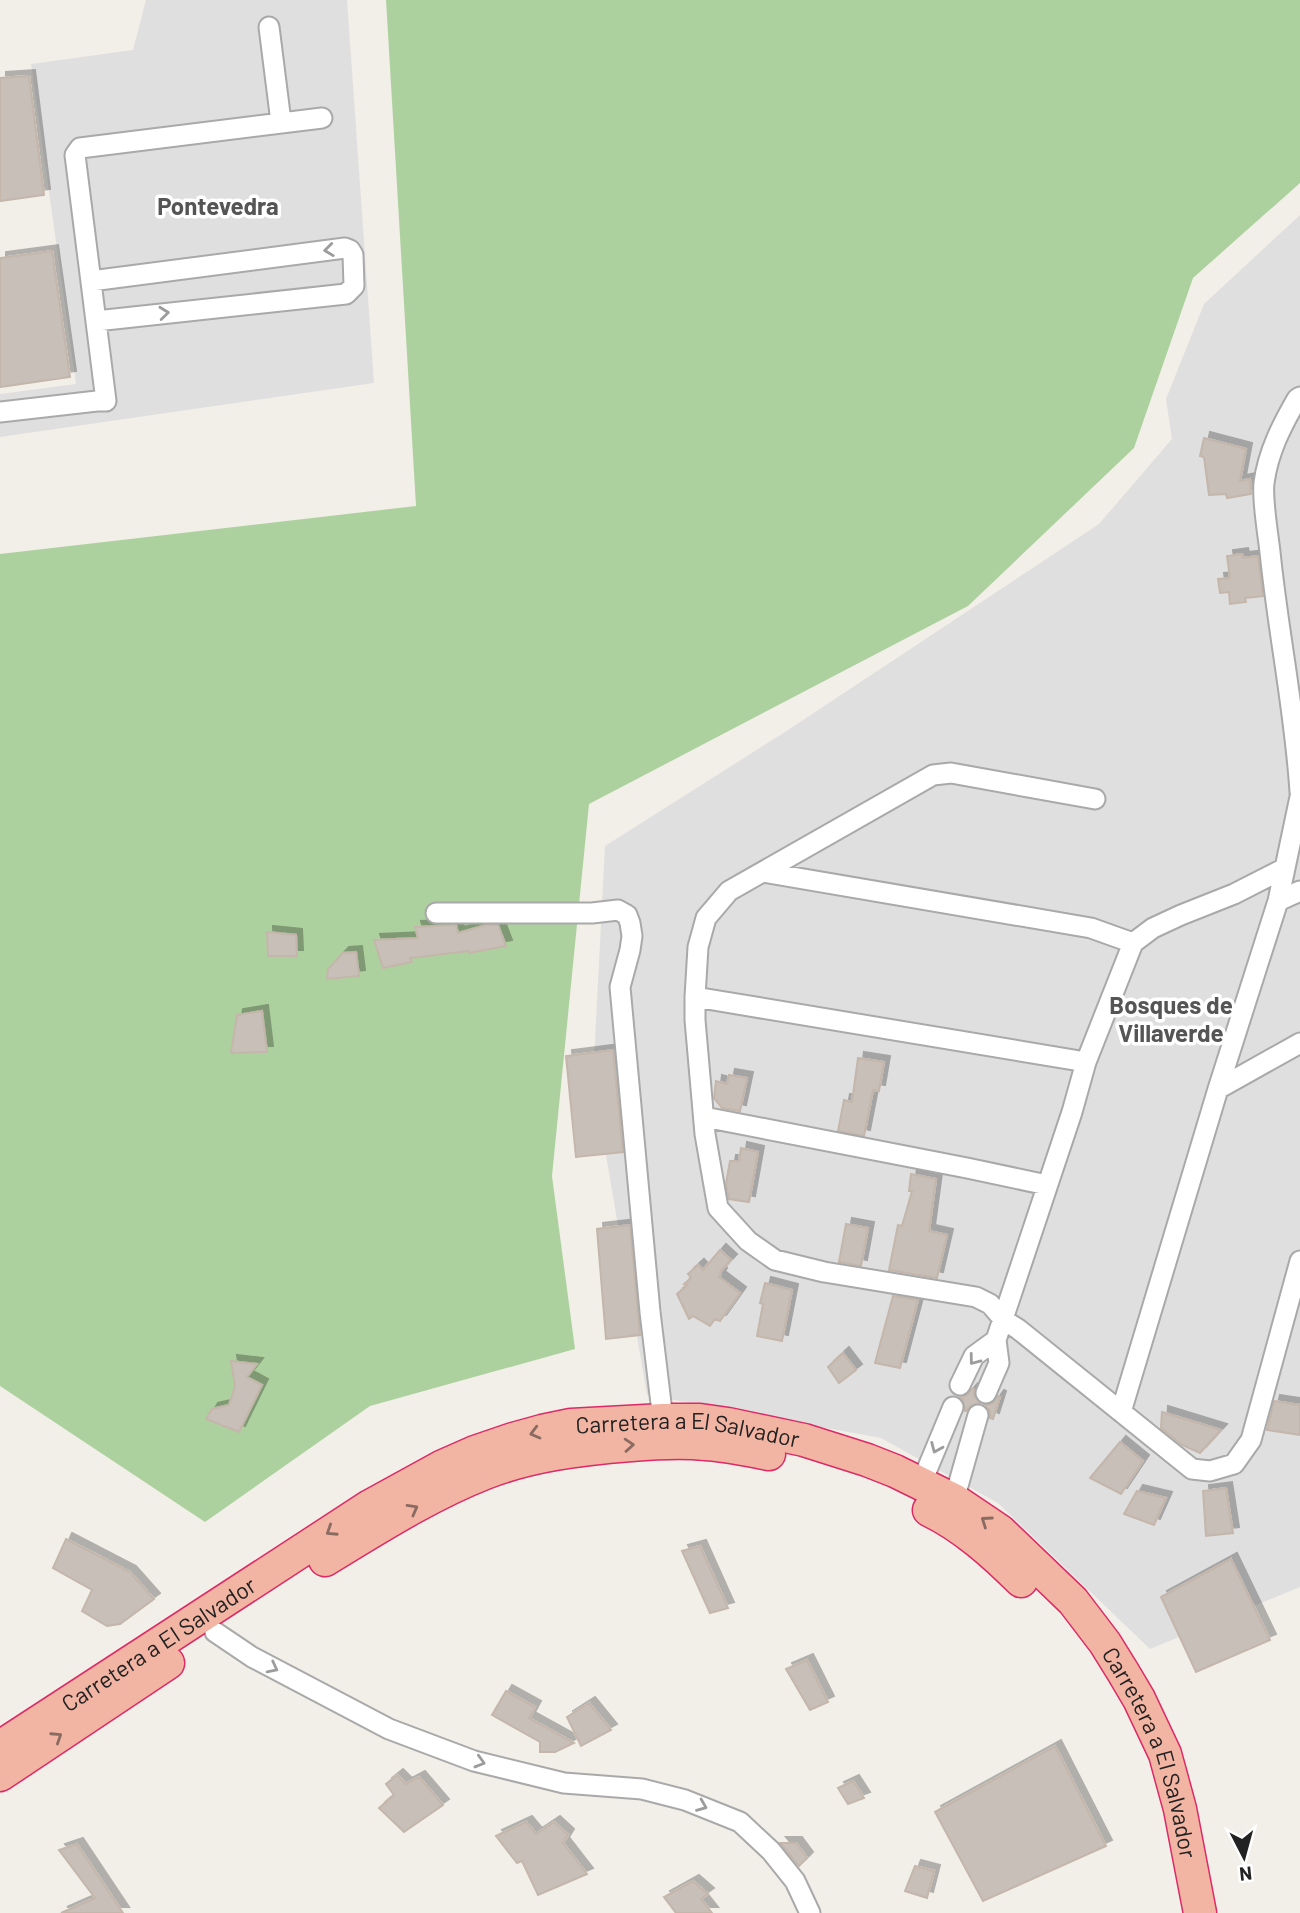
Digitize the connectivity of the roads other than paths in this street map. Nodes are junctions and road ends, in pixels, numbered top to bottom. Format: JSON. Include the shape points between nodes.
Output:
{"nodes":[{"id":1,"x":269,"y":27,"type":"dead end"},
{"id":2,"x":322,"y":118,"type":"dead end"},
{"id":3,"x":281,"y":122,"type":"junction"},
{"id":4,"x":90,"y":281,"type":"junction"},
{"id":5,"x":96,"y":321,"type":"junction"},
{"id":6,"x":1300,"y":397,"type":"edge"},
{"id":7,"x":0,"y":412,"type":"edge"},
{"id":8,"x":1300,"y":792,"type":"edge"},
{"id":9,"x":1300,"y":797,"type":"edge"},
{"id":10,"x":1095,"y":799,"type":"dead end"},
{"id":11,"x":1285,"y":867,"type":"junction"},
{"id":12,"x":763,"y":872,"type":"junction"},
{"id":13,"x":1300,"y":891,"type":"edge"},
{"id":14,"x":1278,"y":901,"type":"junction"},
{"id":15,"x":436,"y":914,"type":"dead end"},
{"id":16,"x":1133,"y":943,"type":"junction"},
{"id":17,"x":695,"y":997,"type":"junction"},
{"id":18,"x":1300,"y":1043,"type":"edge"},
{"id":19,"x":1086,"y":1062,"type":"junction"},
{"id":20,"x":1218,"y":1089,"type":"junction"},
{"id":21,"x":704,"y":1117,"type":"junction"},
{"id":22,"x":1047,"y":1185,"type":"junction"},
{"id":23,"x":1300,"y":1261,"type":"edge"},
{"id":24,"x":1003,"y":1320,"type":"junction"},
{"id":25,"x":996,"y":1340,"type":"junction"},
{"id":26,"x":960,"y":1385,"type":"dead end"},
{"id":27,"x":986,"y":1393,"type":"dead end"},
{"id":28,"x":953,"y":1407,"type":"dead end"},
{"id":29,"x":1121,"y":1412,"type":"junction"},
{"id":30,"x":978,"y":1415,"type":"dead end"},
{"id":31,"x":663,"y":1420,"type":"junction"},
{"id":32,"x":921,"y":1484,"type":"junction"},
{"id":33,"x":954,"y":1500,"type":"junction"},
{"id":34,"x":215,"y":1632,"type":"junction"},
{"id":35,"x":4,"y":1738,"type":"edge"},
{"id":36,"x":0,"y":1775,"type":"edge"},
{"id":37,"x":810,"y":1913,"type":"edge"},
{"id":38,"x":1182,"y":1913,"type":"edge"},
{"id":39,"x":1200,"y":1913,"type":"edge"}],
"edges":[{"from":1,"to":3,"type":"street"},
{"from":2,"to":3,"type":"street"},
{"from":3,"to":4,"type":"street","via":[[80,148],[75,155]]},
{"from":4,"to":5,"type":"street"},
{"from":5,"to":4,"type":"street","one_way":true,"via":[[346,294],[354,286],[353,255],[345,248]]},
{"from":5,"to":7,"type":"street","via":[[106,401]]},
{"from":6,"to":8,"type":"street","via":[[1271,451],[1264,485]]},
{"from":9,"to":11,"type":"street"},
{"from":10,"to":12,"type":"street","via":[[951,774],[933,775]]},
{"from":11,"to":14,"type":"street"},
{"from":11,"to":16,"type":"street","via":[[1153,928]]},
{"from":12,"to":16,"type":"street","via":[[1091,928]]},
{"from":12,"to":17,"type":"street","via":[[729,891],[706,918],[698,947]]},
{"from":13,"to":14,"type":"street"},
{"from":14,"to":20,"type":"street"},
{"from":15,"to":31,"type":"street","via":[[618,910],[627,915],[632,936],[620,987]]},
{"from":16,"to":19,"type":"street"},
{"from":17,"to":19,"type":"street"},
{"from":17,"to":21,"type":"street"},
{"from":18,"to":20,"type":"street"},
{"from":19,"to":22,"type":"street"},
{"from":20,"to":29,"type":"street"},
{"from":21,"to":22,"type":"street"},
{"from":21,"to":24,"type":"street","via":[[718,1208],[748,1241],[775,1260],[976,1297],[990,1304]]},
{"from":22,"to":24,"type":"street"},
{"from":23,"to":29,"type":"street","via":[[1251,1440],[1234,1464],[1210,1471],[1192,1469]]},
{"from":24,"to":25,"type":"street"},
{"from":24,"to":29,"type":"street"},
{"from":25,"to":26,"type":"street","one_way":true,"via":[[974,1356]]},
{"from":25,"to":27,"type":"street","via":[[999,1363]]},
{"from":28,"to":32,"type":"street","one_way":true},
{"from":30,"to":33,"type":"street"},
{"from":31,"to":32,"type":"highway","name":"Carretera a El Salvador","via":[[728,1424],[804,1440],[886,1467]]},
{"from":31,"to":35,"type":"highway","name":"Carretera a El Salvador","one_way":true,"via":[[542,1431],[442,1467],[370,1506]]},
{"from":32,"to":33,"type":"highway","name":"Carretera a El Salvador"},
{"from":39,"to":33,"type":"highway","name":"Carretera a El Salvador","one_way":true,"via":[[1165,1754],[1123,1672],[1073,1601],[1000,1531]]},
{"from":36,"to":34,"type":"highway","name":"Carretera a El Salvador","one_way":true},
{"from":34,"to":37,"type":"street","one_way":true,"via":[[252,1657],[425,1744],[564,1783],[664,1794],[740,1822],[795,1881]]},
{"from":34,"to":38,"type":"highway","name":"Carretera a El Salvador","one_way":true,"via":[[422,1504],[486,1473],[536,1457],[593,1448],[704,1443],[810,1463],[936,1514],[1001,1560],[1063,1618],[1112,1689],[1149,1765],[1170,1835]]}]}
